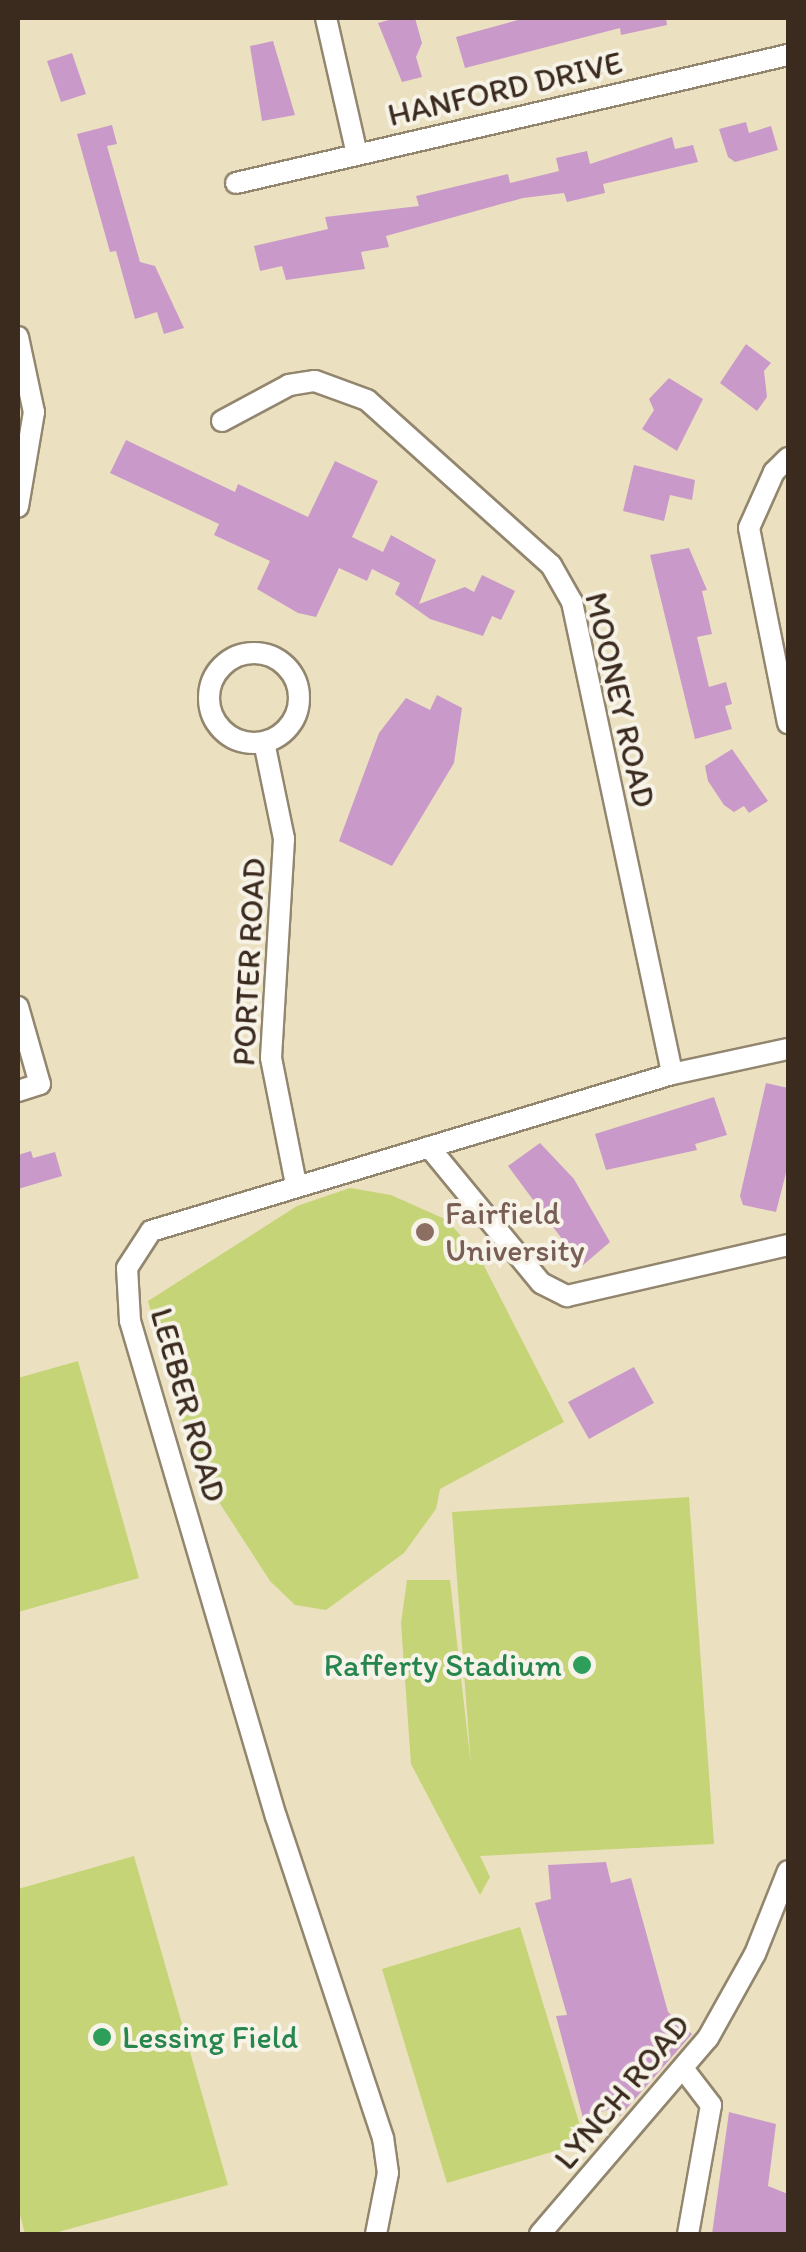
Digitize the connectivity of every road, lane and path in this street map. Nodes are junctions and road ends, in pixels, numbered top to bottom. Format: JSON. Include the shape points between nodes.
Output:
{"nodes":[{"id":1,"x":326,"y":18,"type":"edge"},
{"id":2,"x":788,"y":55,"type":"edge"},
{"id":3,"x":357,"y":154,"type":"junction"},
{"id":4,"x":236,"y":183,"type":"dead end"},
{"id":5,"x":18,"y":338,"type":"edge"},
{"id":6,"x":222,"y":420,"type":"dead end"},
{"id":7,"x":788,"y":458,"type":"edge"},
{"id":8,"x":18,"y":507,"type":"edge"},
{"id":9,"x":788,"y":723,"type":"edge"},
{"id":10,"x":264,"y":742,"type":"junction"},
{"id":11,"x":18,"y":1007,"type":"edge"},
{"id":12,"x":788,"y":1049,"type":"edge"},
{"id":13,"x":672,"y":1074,"type":"junction"},
{"id":14,"x":18,"y":1091,"type":"edge"},
{"id":15,"x":429,"y":1147,"type":"junction"},
{"id":16,"x":296,"y":1184,"type":"junction"},
{"id":17,"x":788,"y":1245,"type":"edge"},
{"id":18,"x":788,"y":1871,"type":"edge"},
{"id":19,"x":685,"y":2071,"type":"junction"},
{"id":20,"x":376,"y":2234,"type":"edge"},
{"id":21,"x":540,"y":2234,"type":"edge"},
{"id":22,"x":688,"y":2234,"type":"edge"}],
"edges":[{"from":1,"to":3,"type":"street"},
{"from":2,"to":3,"type":"street","name":"HANFORD DRIVE"},
{"from":3,"to":4,"type":"street","name":"HANFORD DRIVE"},
{"from":5,"to":8,"type":"street","via":[[34,412]]},
{"from":6,"to":13,"type":"street","name":"MOONEY ROAD","via":[[289,384],[314,381],[368,400],[551,564],[572,602]]},
{"from":7,"to":9,"type":"street","via":[[774,472],[749,528]]},
{"from":10,"to":10,"type":"street","via":[[278,737],[297,714],[297,684],[266,654],[236,656],[214,676],[212,716],[240,742]]},
{"from":10,"to":16,"type":"street","name":"PORTER ROAD","via":[[284,839],[271,1058]]},
{"from":11,"to":14,"type":"street","via":[[40,1084]]},
{"from":12,"to":13,"type":"street","name":"LEEBER ROAD"},
{"from":13,"to":15,"type":"street","name":"LEEBER ROAD"},
{"from":15,"to":16,"type":"street","name":"LEEBER ROAD"},
{"from":15,"to":17,"type":"street","via":[[541,1283],[568,1296]]},
{"from":16,"to":20,"type":"street","name":"LEEBER ROAD","via":[[151,1230],[124,1283],[276,1817],[383,2138],[388,2172]]},
{"from":18,"to":19,"type":"street","name":"LYNCH ROAD","via":[[732,1999]]},
{"from":19,"to":21,"type":"street","name":"LYNCH ROAD"},
{"from":19,"to":22,"type":"street","via":[[712,2105]]}]}
